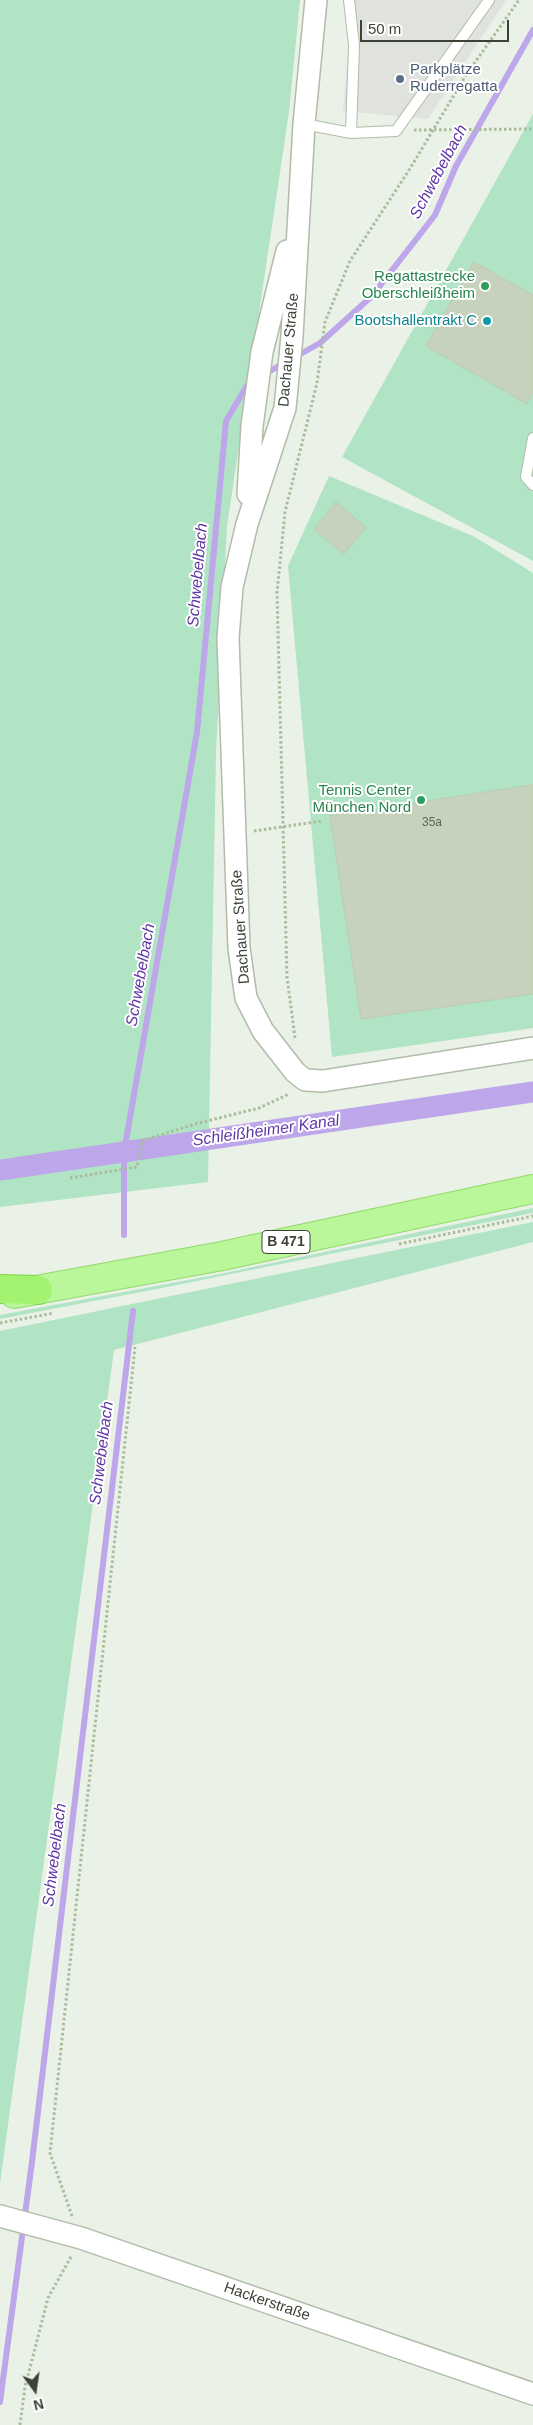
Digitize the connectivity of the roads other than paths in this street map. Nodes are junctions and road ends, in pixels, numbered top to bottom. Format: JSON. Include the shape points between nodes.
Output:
{"nodes":[{"id":1,"x":316,"y":0,"type":"edge"},
{"id":2,"x":349,"y":0,"type":"edge"},
{"id":3,"x":489,"y":0,"type":"edge"},
{"id":4,"x":304,"y":124,"type":"junction"},
{"id":5,"x":351,"y":133,"type":"junction"},
{"id":6,"x":299,"y":201,"type":"junction"},
{"id":7,"x":533,"y":438,"type":"edge"},
{"id":8,"x":533,"y":485,"type":"edge"},
{"id":9,"x":247,"y":524,"type":"junction"},
{"id":10,"x":533,"y":1048,"type":"edge"},
{"id":11,"x":533,"y":1189,"type":"edge"},
{"id":12,"x":0,"y":1289,"type":"edge"},
{"id":13,"x":38,"y":1290,"type":"junction"},
{"id":14,"x":0,"y":1296,"type":"edge"},
{"id":15,"x":3,"y":2217,"type":"edge"},
{"id":16,"x":533,"y":2394,"type":"edge"}],
"edges":[{"from":1,"to":4,"type":"street","name":"Dachauer Straße"},
{"from":2,"to":5,"type":"lane","via":[[354,45]]},
{"from":3,"to":5,"type":"lane","via":[[396,131]]},
{"from":4,"to":5,"type":"lane"},
{"from":4,"to":6,"type":"street","name":"Dachauer Straße"},
{"from":6,"to":9,"type":"street","name":"Dachauer Straße","via":[[262,352],[252,426]]},
{"from":6,"to":9,"type":"street","name":"Dachauer Straße","via":[[285,408]]},
{"from":7,"to":8,"type":"lane","via":[[526,477]]},
{"from":9,"to":10,"type":"street","name":"Dachauer Straße","via":[[232,587],[228,638],[239,948],[246,998],[263,1031],[300,1076],[323,1081]]},
{"from":11,"to":13,"type":"main road","number":"B 471","via":[[222,1256]]},
{"from":12,"to":13,"type":"highway"},
{"from":13,"to":14,"type":"main road","number":"B 471"},
{"from":15,"to":16,"type":"street","name":"Hackerstraße","via":[[81,2238]]}]}
